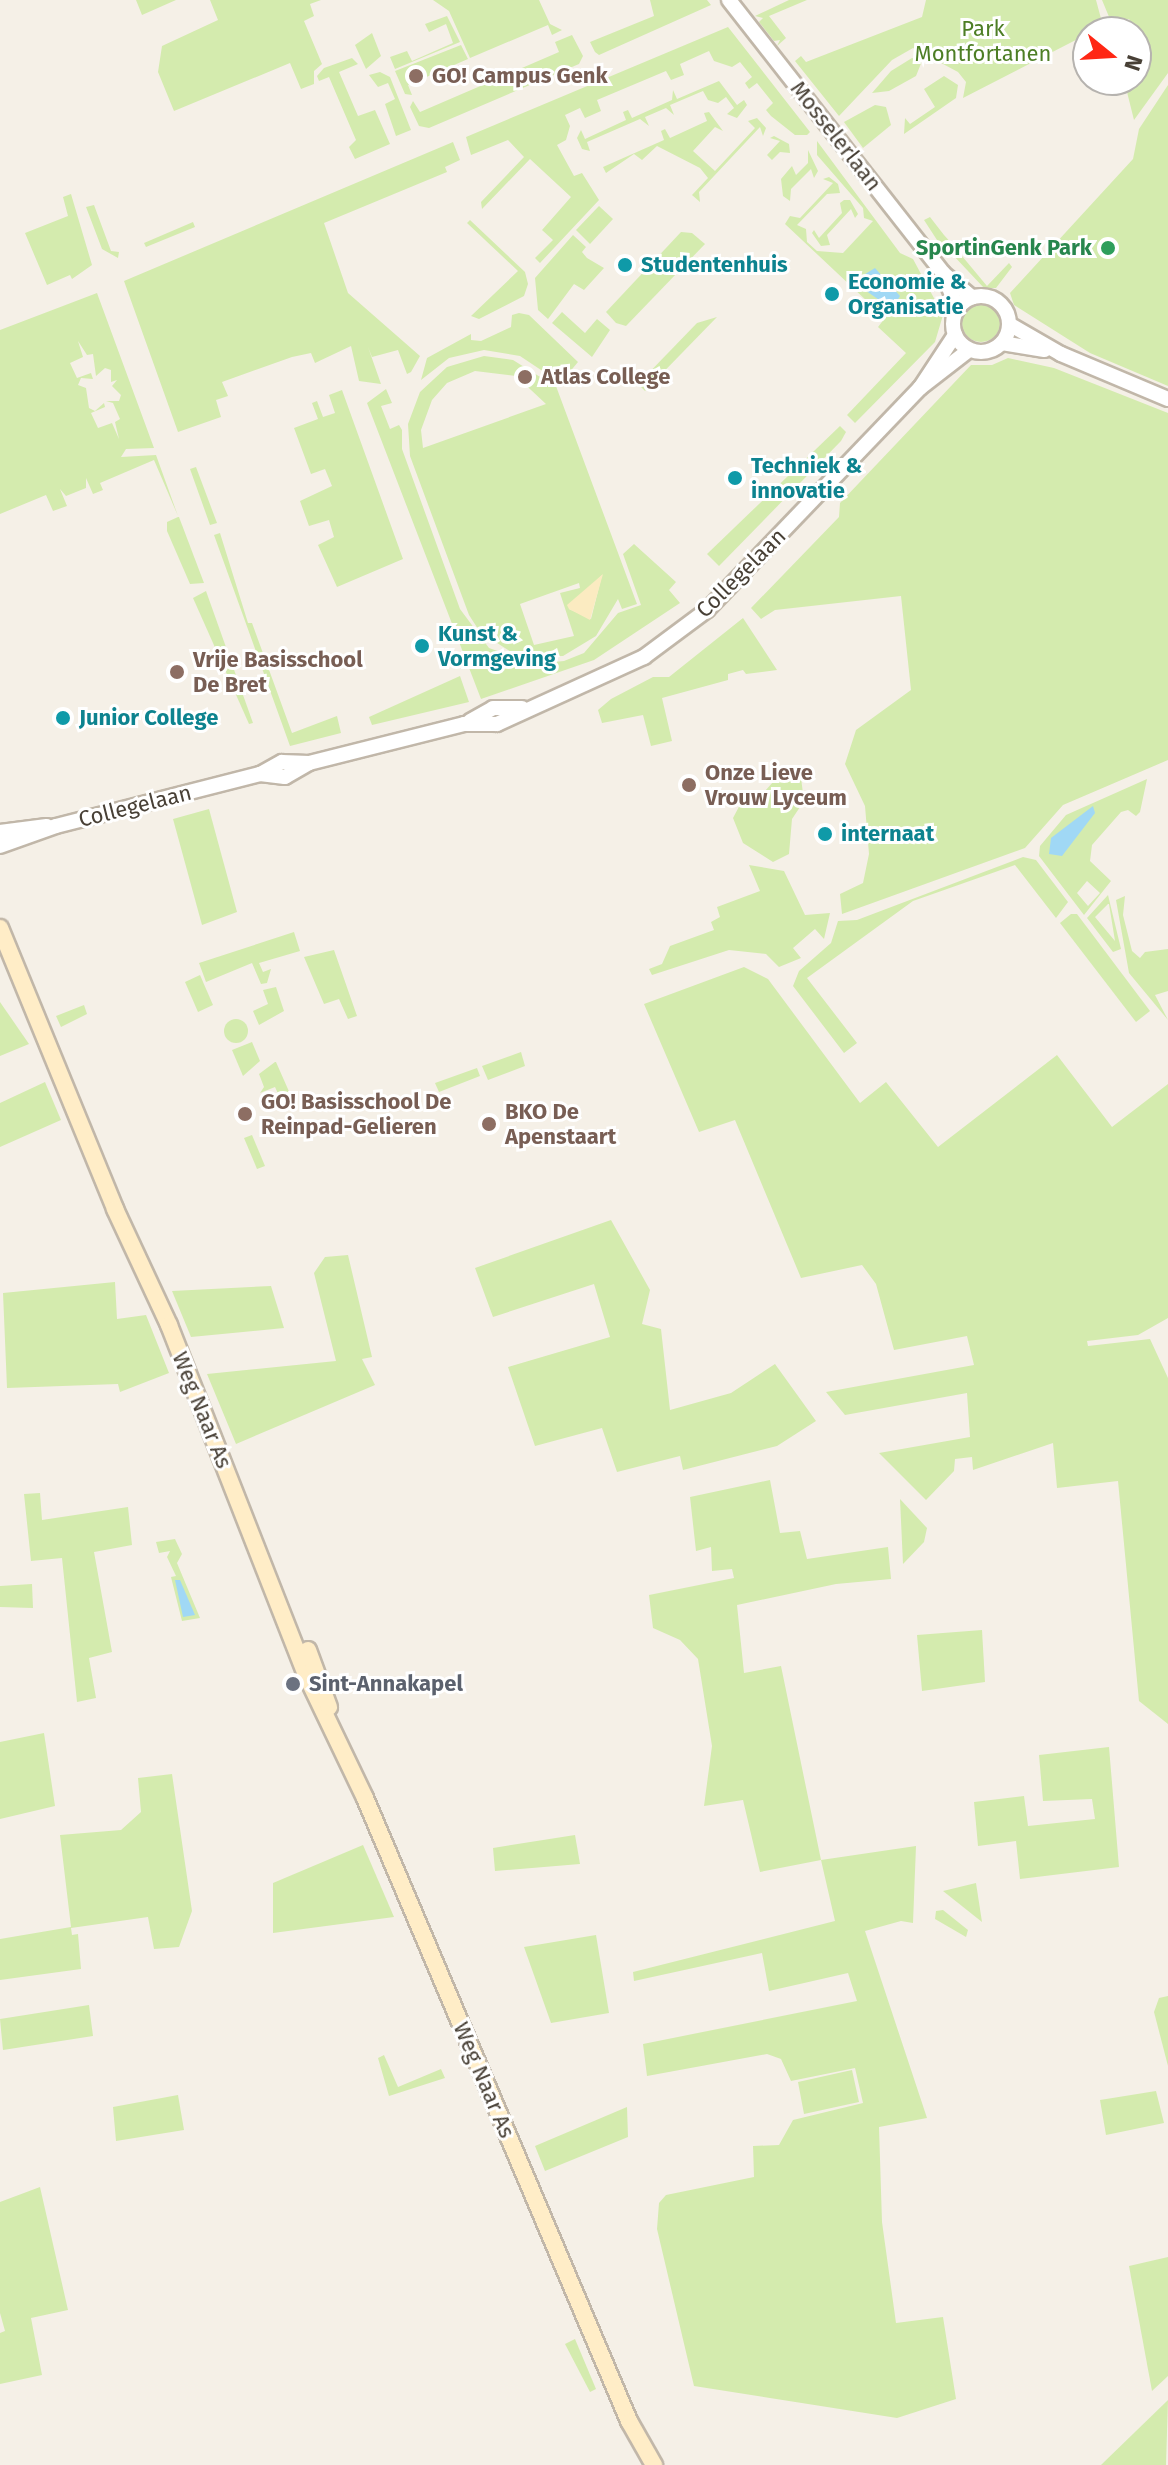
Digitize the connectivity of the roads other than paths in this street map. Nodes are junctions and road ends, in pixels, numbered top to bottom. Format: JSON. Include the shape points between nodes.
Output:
{"nodes":[{"id":1,"x":729,"y":0,"type":"edge"},
{"id":2,"x":943,"y":273,"type":"junction"},
{"id":3,"x":972,"y":297,"type":"junction"},
{"id":4,"x":957,"y":308,"type":"junction"},
{"id":5,"x":1009,"y":324,"type":"junction"},
{"id":6,"x":955,"y":335,"type":"junction"},
{"id":7,"x":1002,"y":343,"type":"junction"},
{"id":8,"x":969,"y":350,"type":"junction"},
{"id":9,"x":1061,"y":354,"type":"junction"},
{"id":10,"x":920,"y":388,"type":"junction"},
{"id":11,"x":1168,"y":399,"type":"edge"},
{"id":12,"x":56,"y":826,"type":"junction"},
{"id":13,"x":0,"y":832,"type":"edge"},
{"id":14,"x":0,"y":846,"type":"edge"},
{"id":15,"x":1,"y":927,"type":"edge"},
{"id":16,"x":629,"y":2421,"type":"junction"},
{"id":17,"x":642,"y":2465,"type":"edge"},
{"id":18,"x":654,"y":2465,"type":"edge"}],
"edges":[{"from":1,"to":2,"type":"street","name":"Mosselerlaan"},
{"from":2,"to":3,"type":"street","name":"Mosselerlaan"},
{"from":2,"to":4,"type":"street","name":"Mosselerlaan"},
{"from":3,"to":4,"type":"street"},
{"from":3,"to":5,"type":"street","via":[[995,300]]},
{"from":4,"to":6,"type":"street","name":"Collegelaan"},
{"from":5,"to":7,"type":"street"},
{"from":5,"to":9,"type":"street"},
{"from":6,"to":8,"type":"street"},
{"from":6,"to":10,"type":"street","name":"Collegelaan"},
{"from":7,"to":8,"type":"street","name":"Collegelaan","via":[[986,352]]},
{"from":7,"to":9,"type":"street"},
{"from":8,"to":10,"type":"street","name":"Collegelaan"},
{"from":9,"to":11,"type":"street"},
{"from":10,"to":12,"type":"street","name":"Collegelaan","via":[[727,591],[676,636],[604,679],[526,708]]},
{"from":12,"to":13,"type":"street","name":"Collegelaan"},
{"from":12,"to":14,"type":"street","name":"Collegelaan"},
{"from":15,"to":16,"type":"main road","name":"Weg Naar As","via":[[133,1225],[139,1253],[308,1679]]},
{"from":16,"to":17,"type":"main road","name":"Weg Naar As"},
{"from":16,"to":18,"type":"main road","name":"Weg Naar As"}]}
